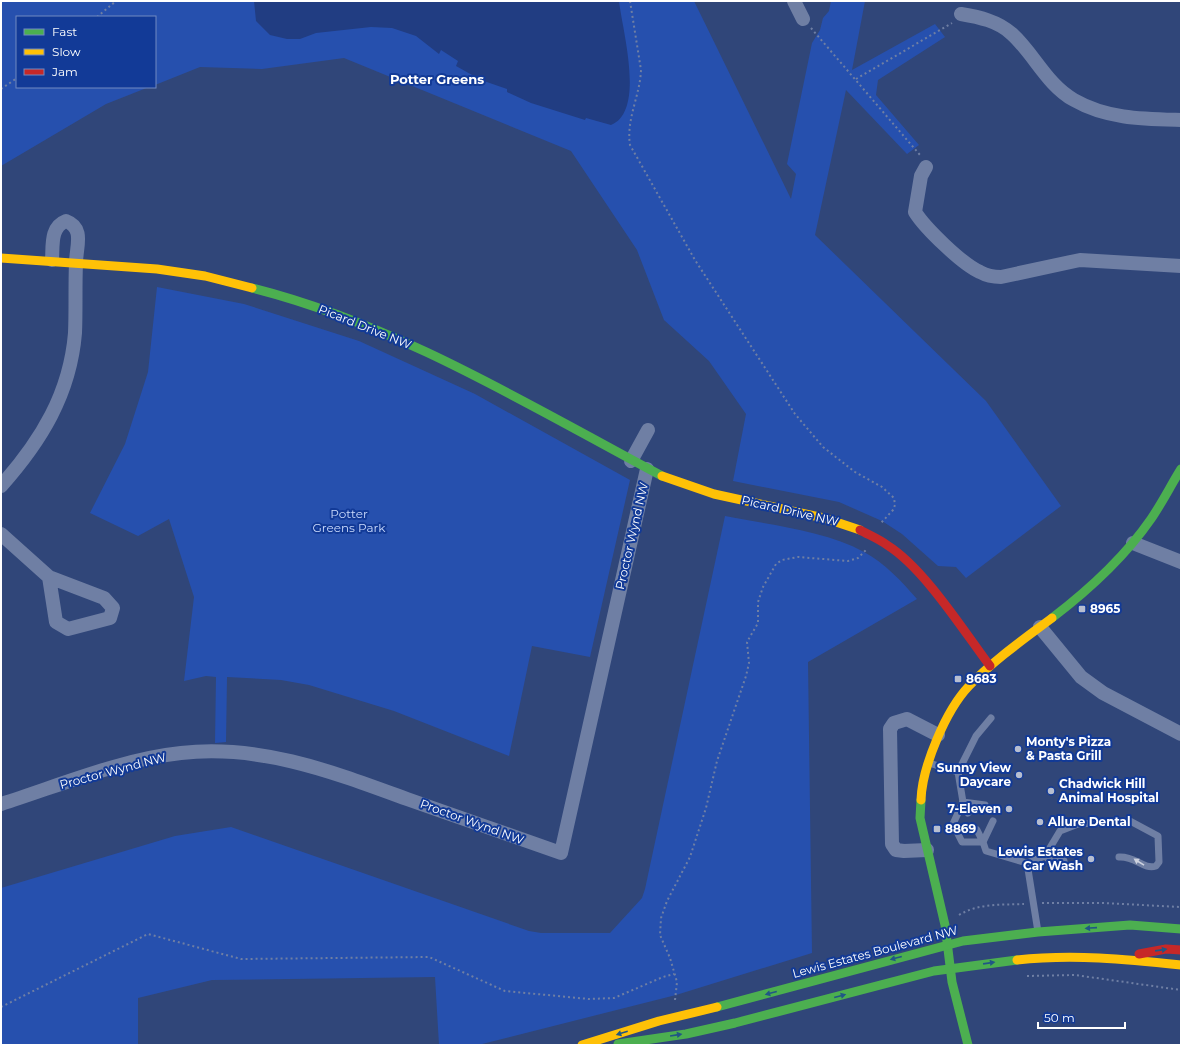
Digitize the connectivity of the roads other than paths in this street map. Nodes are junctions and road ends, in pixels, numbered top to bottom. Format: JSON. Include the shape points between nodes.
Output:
{"nodes":[{"id":1,"x":794,"y":1,"type":"edge"},
{"id":2,"x":961,"y":14,"type":"road end"},
{"id":3,"x":803,"y":19,"type":"road end"},
{"id":4,"x":1181,"y":120,"type":"edge"},
{"id":5,"x":926,"y":168,"type":"road end"},
{"id":6,"x":1,"y":258,"type":"edge"},
{"id":7,"x":52,"y":260,"type":"junction"},
{"id":8,"x":76,"y":262,"type":"junction"},
{"id":9,"x":1181,"y":266,"type":"edge"},
{"id":10,"x":648,"y":430,"type":"dead end"},
{"id":11,"x":631,"y":461,"type":"junction"},
{"id":12,"x":647,"y":469,"type":"junction"},
{"id":13,"x":1181,"y":469,"type":"edge"},
{"id":14,"x":1,"y":486,"type":"edge"},
{"id":15,"x":1,"y":534,"type":"edge"},
{"id":16,"x":1133,"y":543,"type":"junction"},
{"id":17,"x":1181,"y":562,"type":"edge"},
{"id":18,"x":49,"y":577,"type":"junction"},
{"id":19,"x":1040,"y":627,"type":"junction"},
{"id":20,"x":990,"y":666,"type":"junction"},
{"id":21,"x":991,"y":718,"type":"dead end"},
{"id":22,"x":1181,"y":734,"type":"edge"},
{"id":23,"x":938,"y":735,"type":"junction"},
{"id":24,"x":928,"y":763,"type":"junction"},
{"id":25,"x":958,"y":772,"type":"junction"},
{"id":26,"x":963,"y":802,"type":"junction"},
{"id":27,"x":1,"y":804,"type":"edge"},
{"id":28,"x":984,"y":805,"type":"dead end"},
{"id":29,"x":968,"y":813,"type":"dead end"},
{"id":30,"x":993,"y":821,"type":"dead end"},
{"id":31,"x":976,"y":830,"type":"dead end"},
{"id":32,"x":983,"y":842,"type":"junction"},
{"id":33,"x":927,"y":850,"type":"junction"},
{"id":34,"x":1045,"y":856,"type":"junction"},
{"id":35,"x":1119,"y":857,"type":"dead end"},
{"id":36,"x":1064,"y":861,"type":"dead end"},
{"id":37,"x":1027,"y":863,"type":"junction"},
{"id":38,"x":1181,"y":929,"type":"edge"},
{"id":39,"x":1038,"y":932,"type":"junction"},
{"id":40,"x":947,"y":944,"type":"junction"},
{"id":41,"x":1181,"y":950,"type":"edge"},
{"id":42,"x":1113,"y":958,"type":"junction"},
{"id":43,"x":1181,"y":965,"type":"edge"},
{"id":44,"x":950,"y":969,"type":"junction"},
{"id":45,"x":582,"y":1045,"type":"edge"},
{"id":46,"x":610,"y":1045,"type":"edge"},
{"id":47,"x":968,"y":1045,"type":"edge"}],
"edges":[{"from":1,"to":3,"type":"street"},
{"from":2,"to":4,"type":"street","via":[[980,17],[998,24],[1012,34],[1058,88],[1073,100],[1110,114]]},
{"from":5,"to":9,"type":"street","via":[[921,176],[915,212],[927,227],[970,266],[988,276],[1001,277],[1080,260]]},
{"from":6,"to":7,"type":"street","name":"Picard Drive NW"},
{"from":7,"to":8,"type":"street","name":"Picard Drive NW"},
{"from":7,"to":8,"type":"street","via":[[55,229],[66,221],[77,227]]},
{"from":8,"to":11,"type":"street","name":"Picard Drive NW","via":[[205,276],[288,297],[325,310],[445,360]]},
{"from":8,"to":14,"type":"street","via":[[72,358],[64,388],[36,444]]},
{"from":10,"to":11,"type":"street"},
{"from":11,"to":12,"type":"street","name":"Picard Drive NW"},
{"from":12,"to":20,"type":"street","name":"Picard Drive NW","via":[[695,489],[824,518],[874,536],[900,554],[923,577]]},
{"from":12,"to":27,"type":"street","name":"Proctor Wynd NW","via":[[561,854],[332,772],[287,759],[242,752],[203,752],[151,758]]},
{"from":13,"to":16,"type":"street","via":[[1152,518]]},
{"from":15,"to":18,"type":"street"},
{"from":16,"to":17,"type":"street"},
{"from":16,"to":19,"type":"street","via":[[1080,597]]},
{"from":18,"to":18,"type":"street","via":[[56,622],[68,629],[110,618],[113,608],[104,598]]},
{"from":19,"to":20,"type":"street"},
{"from":19,"to":22,"type":"street","via":[[1081,677],[1103,693]]},
{"from":20,"to":23,"type":"street","via":[[968,687]]},
{"from":21,"to":25,"type":"lane","via":[[976,736]]},
{"from":23,"to":24,"type":"street"},
{"from":23,"to":33,"type":"street","via":[[907,719],[894,723],[890,729],[892,844],[896,850]]},
{"from":24,"to":25,"type":"lane"},
{"from":24,"to":33,"type":"street","via":[[921,795],[920,818]]},
{"from":25,"to":26,"type":"lane"},
{"from":26,"to":28,"type":"lane"},
{"from":26,"to":29,"type":"lane"},
{"from":26,"to":32,"type":"lane","via":[[953,824],[962,842]]},
{"from":30,"to":32,"type":"lane"},
{"from":31,"to":32,"type":"lane"},
{"from":32,"to":37,"type":"lane","via":[[986,851]]},
{"from":33,"to":40,"type":"street"},
{"from":34,"to":35,"type":"lane","one_way":true,"via":[[1060,831],[1078,824],[1130,821],[1158,836],[1159,862],[1156,866],[1146,867],[1131,858]]},
{"from":34,"to":36,"type":"lane","via":[[1052,862]]},
{"from":34,"to":37,"type":"lane"},
{"from":37,"to":39,"type":"lane"},
{"from":38,"to":39,"type":"street","name":"Lewis Estates Boulevard NW","one_way":true,"via":[[1130,926]]},
{"from":39,"to":40,"type":"street","name":"Lewis Estates Boulevard NW"},
{"from":40,"to":44,"type":"street"},
{"from":40,"to":45,"type":"street","name":"Lewis Estates Boulevard NW","one_way":true,"via":[[659,1021]]},
{"from":42,"to":41,"type":"street","one_way":true,"via":[[1166,949]]},
{"from":42,"to":43,"type":"street"},
{"from":44,"to":42,"type":"street","one_way":true,"via":[[1047,957]]},
{"from":46,"to":44,"type":"street","one_way":true,"via":[[686,1034]]},
{"from":44,"to":47,"type":"street"}]}
